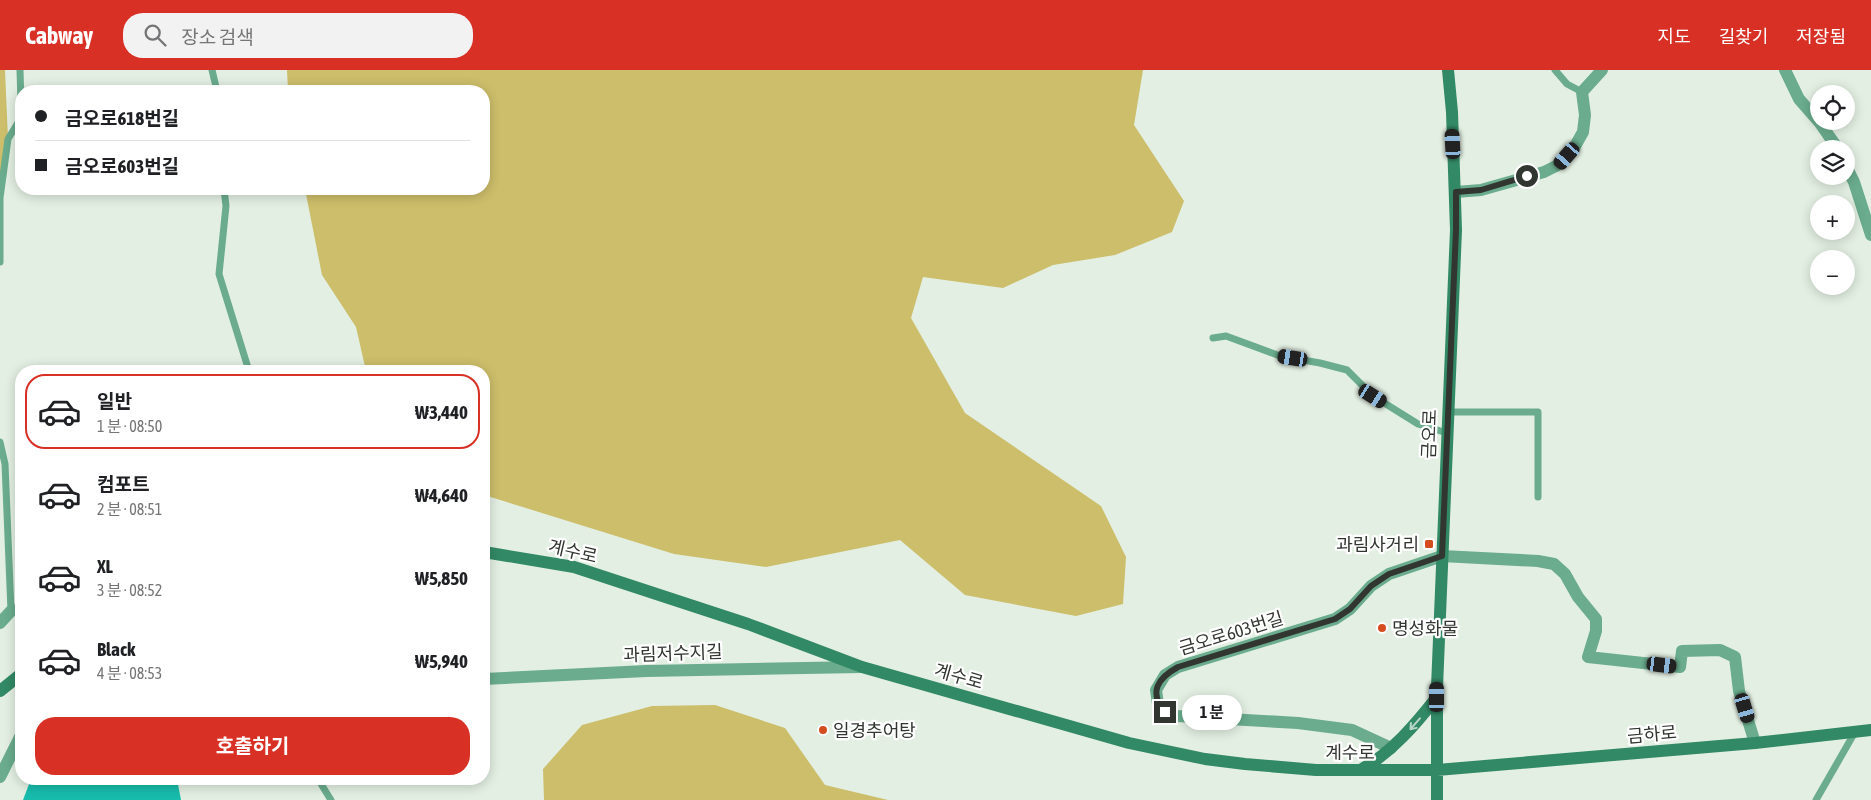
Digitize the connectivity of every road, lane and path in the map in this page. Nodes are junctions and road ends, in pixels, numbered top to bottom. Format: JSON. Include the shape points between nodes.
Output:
{"nodes":[{"id":1,"x":20,"y":70,"type":"edge"},
{"id":2,"x":212,"y":70,"type":"edge"},
{"id":3,"x":1448,"y":70,"type":"edge"},
{"id":4,"x":1555,"y":70,"type":"edge"},
{"id":5,"x":1602,"y":70,"type":"edge"},
{"id":6,"x":1785,"y":70,"type":"edge"},
{"id":7,"x":20,"y":85,"type":"edge"},
{"id":8,"x":216,"y":85,"type":"edge"},
{"id":9,"x":1582,"y":92,"type":"junction"},
{"id":10,"x":15,"y":128,"type":"edge"},
{"id":11,"x":1832,"y":140,"type":"edge"},
{"id":12,"x":1855,"y":185,"type":"edge"},
{"id":13,"x":1456,"y":192,"type":"junction"},
{"id":14,"x":225,"y":195,"type":"edge"},
{"id":15,"x":1871,"y":234,"type":"edge"},
{"id":16,"x":0,"y":262,"type":"edge"},
{"id":17,"x":1214,"y":338,"type":"dead end"},
{"id":18,"x":247,"y":365,"type":"edge"},
{"id":19,"x":1447,"y":412,"type":"junction"},
{"id":20,"x":1447,"y":433,"type":"junction"},
{"id":21,"x":0,"y":442,"type":"edge"},
{"id":22,"x":1538,"y":497,"type":"dead end"},
{"id":23,"x":490,"y":553,"type":"edge"},
{"id":24,"x":1442,"y":556,"type":"junction"},
{"id":25,"x":15,"y":595,"type":"edge"},
{"id":26,"x":15,"y":609,"type":"edge"},
{"id":27,"x":0,"y":623,"type":"edge"},
{"id":28,"x":862,"y":667,"type":"junction"},
{"id":29,"x":15,"y":679,"type":"edge"},
{"id":30,"x":490,"y":679,"type":"edge"},
{"id":31,"x":0,"y":691,"type":"edge"},
{"id":32,"x":1437,"y":697,"type":"junction"},
{"id":33,"x":1871,"y":730,"type":"edge"},
{"id":34,"x":1855,"y":732,"type":"junction"},
{"id":35,"x":1755,"y":743,"type":"junction"},
{"id":36,"x":15,"y":747,"type":"edge"},
{"id":37,"x":1391,"y":748,"type":"junction"},
{"id":38,"x":1360,"y":770,"type":"junction"},
{"id":39,"x":1436,"y":770,"type":"junction"},
{"id":40,"x":0,"y":777,"type":"edge"},
{"id":41,"x":322,"y":785,"type":"edge"},
{"id":42,"x":331,"y":800,"type":"edge"},
{"id":43,"x":1437,"y":800,"type":"edge"},
{"id":44,"x":1816,"y":800,"type":"edge"}],
"edges":[{"from":1,"to":7,"type":"lane"},
{"from":2,"to":8,"type":"lane"},
{"from":3,"to":13,"type":"main road","name":"금오로"},
{"from":4,"to":9,"type":"lane","via":[[1566,84]]},
{"from":5,"to":9,"type":"street"},
{"from":6,"to":11,"type":"street","via":[[1799,99]]},
{"from":9,"to":13,"type":"street","via":[[1583,132],[1560,164],[1544,172],[1481,190]]},
{"from":10,"to":16,"type":"lane","via":[[8,139],[0,198]]},
{"from":12,"to":15,"type":"street"},
{"from":13,"to":19,"type":"main road","name":"금오로"},
{"from":14,"to":18,"type":"lane","via":[[218,274]]},
{"from":17,"to":20,"type":"lane","via":[[1226,336],[1280,356],[1347,370],[1373,396],[1403,415],[1418,424]]},
{"from":19,"to":20,"type":"main road","name":"금오로"},
{"from":19,"to":22,"type":"lane","via":[[1538,412]]},
{"from":20,"to":24,"type":"main road","name":"금오로"},
{"from":21,"to":25,"type":"lane","via":[[5,464]]},
{"from":23,"to":28,"type":"main road","name":"계수로","via":[[574,567],[748,624]]},
{"from":24,"to":32,"type":"main road","name":"금오로"},
{"from":24,"to":35,"type":"street","via":[[1538,560],[1554,564],[1565,574],[1596,619],[1588,657],[1680,667],[1682,651],[1720,650],[1735,657],[1739,691]]},
{"from":24,"to":37,"type":"street","name":"금오로603번길","via":[[1389,574],[1335,619],[1178,667],[1165,675],[1156,690],[1158,704],[1165,712],[1178,716],[1298,723],[1352,730]]},
{"from":26,"to":27,"type":"street"},
{"from":28,"to":30,"type":"street","name":"과림저수지길","via":[[646,671]]},
{"from":28,"to":38,"type":"main road","name":"계수로","via":[[1165,751],[1244,764]]},
{"from":29,"to":31,"type":"main road"},
{"from":32,"to":37,"type":"main road","one_way":true},
{"from":32,"to":39,"type":"main road","name":"금오로"},
{"from":33,"to":34,"type":"main road","name":"금하로"},
{"from":34,"to":35,"type":"main road","name":"금하로"},
{"from":34,"to":44,"type":"lane"},
{"from":35,"to":39,"type":"main road","name":"금하로"},
{"from":36,"to":40,"type":"street"},
{"from":37,"to":38,"type":"main road"},
{"from":38,"to":39,"type":"main road","name":"계수로"},
{"from":39,"to":43,"type":"main road","name":"금오로"},
{"from":41,"to":42,"type":"lane"}]}
